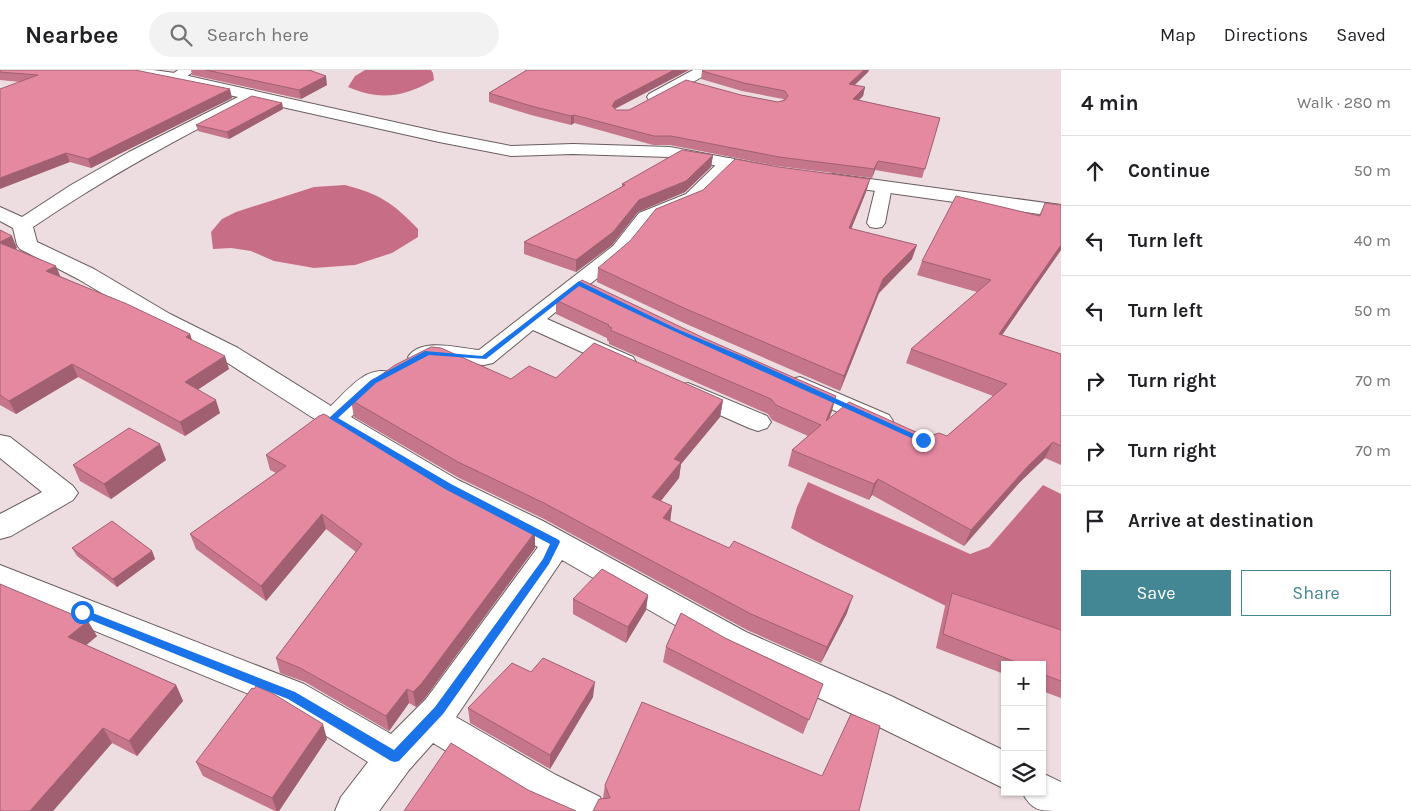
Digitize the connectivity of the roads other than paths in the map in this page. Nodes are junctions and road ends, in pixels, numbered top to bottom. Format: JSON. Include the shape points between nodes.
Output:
{"nodes":[{"id":1,"x":124,"y":70,"type":"edge"},
{"id":2,"x":704,"y":70,"type":"edge"},
{"id":3,"x":182,"y":74,"type":"edge"},
{"id":4,"x":684,"y":81,"type":"junction"},
{"id":5,"x":702,"y":86,"type":"edge"},
{"id":6,"x":252,"y":95,"type":"junction"},
{"id":7,"x":644,"y":103,"type":"edge"},
{"id":8,"x":728,"y":163,"type":"junction"},
{"id":9,"x":777,"y":173,"type":"edge"},
{"id":10,"x":816,"y":178,"type":"edge"},
{"id":11,"x":884,"y":186,"type":"junction"},
{"id":12,"x":1061,"y":211,"type":"edge"},
{"id":13,"x":0,"y":213,"type":"edge"},
{"id":14,"x":876,"y":222,"type":"dead end"},
{"id":15,"x":23,"y":225,"type":"junction"},
{"id":16,"x":579,"y":283,"type":"junction"},
{"id":17,"x":603,"y":296,"type":"edge"},
{"id":18,"x":532,"y":321,"type":"junction"},
{"id":19,"x":640,"y":370,"type":"edge"},
{"id":20,"x":784,"y":377,"type":"edge"},
{"id":21,"x":668,"y":382,"type":"edge"},
{"id":22,"x":333,"y":418,"type":"junction"},
{"id":23,"x":758,"y":422,"type":"dead end"},
{"id":24,"x":897,"y":428,"type":"edge"},
{"id":25,"x":0,"y":444,"type":"edge"},
{"id":26,"x":0,"y":528,"type":"edge"},
{"id":27,"x":556,"y":542,"type":"junction"},
{"id":28,"x":0,"y":578,"type":"edge"},
{"id":29,"x":430,"y":720,"type":"junction"},
{"id":30,"x":395,"y":757,"type":"junction"},
{"id":31,"x":1001,"y":769,"type":"edge"},
{"id":32,"x":1046,"y":795,"type":"edge"},
{"id":33,"x":1061,"y":804,"type":"edge"},
{"id":34,"x":355,"y":811,"type":"edge"},
{"id":35,"x":586,"y":811,"type":"edge"}],
"edges":[{"from":1,"to":3,"type":"street"},
{"from":2,"to":4,"type":"street"},
{"from":3,"to":6,"type":"street"},
{"from":4,"to":5,"type":"street"},
{"from":4,"to":7,"type":"street"},
{"from":6,"to":8,"type":"street","via":[[511,151],[670,152]]},
{"from":6,"to":15,"type":"street","via":[[173,134],[71,191]]},
{"from":8,"to":9,"type":"street"},
{"from":8,"to":16,"type":"street","via":[[693,198],[646,217],[620,250]]},
{"from":10,"to":11,"type":"street"},
{"from":11,"to":12,"type":"street"},
{"from":11,"to":14,"type":"lane"},
{"from":13,"to":15,"type":"street"},
{"from":15,"to":22,"type":"street","via":[[27,244],[229,354]]},
{"from":16,"to":17,"type":"street"},
{"from":16,"to":18,"type":"street"},
{"from":18,"to":19,"type":"street"},
{"from":18,"to":22,"type":"street","via":[[484,358],[428,353],[374,381]]},
{"from":20,"to":24,"type":"street"},
{"from":21,"to":23,"type":"street"},
{"from":22,"to":27,"type":"street","via":[[448,487]]},
{"from":25,"to":26,"type":"street","via":[[63,494]]},
{"from":27,"to":29,"type":"street","via":[[546,561]]},
{"from":27,"to":31,"type":"street","via":[[734,642]]},
{"from":28,"to":30,"type":"street","via":[[291,696]]},
{"from":29,"to":30,"type":"street"},
{"from":29,"to":35,"type":"street"},
{"from":30,"to":34,"type":"street"},
{"from":32,"to":33,"type":"street"}]}
